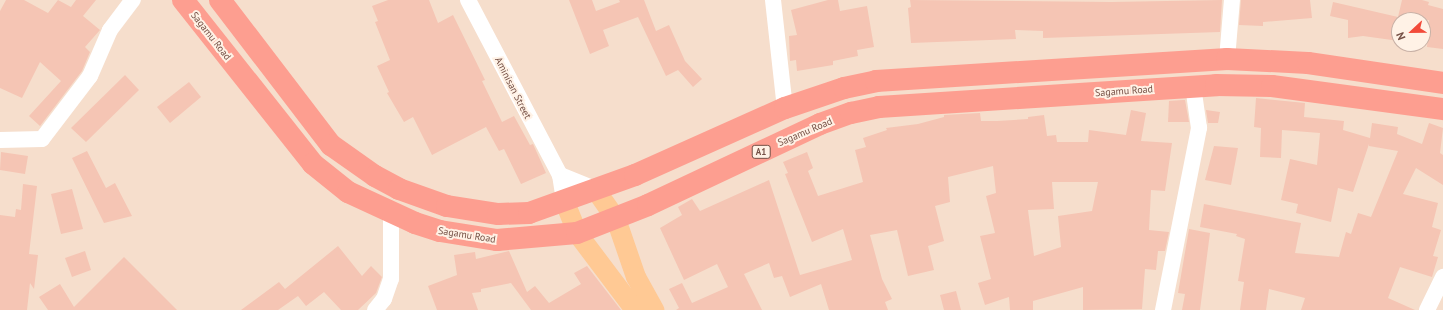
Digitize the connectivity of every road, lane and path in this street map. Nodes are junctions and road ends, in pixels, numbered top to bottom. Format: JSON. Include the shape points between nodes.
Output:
{"nodes":[{"id":1,"x":133,"y":0,"type":"edge"},
{"id":2,"x":183,"y":0,"type":"edge"},
{"id":3,"x":220,"y":0,"type":"edge"},
{"id":4,"x":468,"y":0,"type":"edge"},
{"id":5,"x":773,"y":0,"type":"edge"},
{"id":6,"x":1232,"y":0,"type":"edge"},
{"id":7,"x":1227,"y":59,"type":"junction"},
{"id":8,"x":1443,"y":83,"type":"edge"},
{"id":9,"x":1193,"y":86,"type":"junction"},
{"id":10,"x":785,"y":108,"type":"junction"},
{"id":11,"x":1443,"y":109,"type":"edge"},
{"id":12,"x":0,"y":140,"type":"edge"},
{"id":13,"x":560,"y":175,"type":"junction"},
{"id":14,"x":595,"y":189,"type":"junction"},
{"id":15,"x":564,"y":200,"type":"junction"},
{"id":16,"x":391,"y":213,"type":"junction"},
{"id":17,"x":616,"y":219,"type":"junction"},
{"id":18,"x":577,"y":233,"type":"junction"},
{"id":19,"x":1443,"y":277,"type":"edge"},
{"id":20,"x":376,"y":310,"type":"edge"},
{"id":21,"x":635,"y":310,"type":"edge"},
{"id":22,"x":654,"y":310,"type":"edge"},
{"id":23,"x":1163,"y":310,"type":"edge"},
{"id":24,"x":1426,"y":310,"type":"edge"}],
"edges":[{"from":1,"to":12,"type":"street","via":[[110,30],[90,76],[42,139]]},
{"from":2,"to":16,"type":"highway","name":"Sagamu Road","number":"A1","via":[[313,164],[348,192]]},
{"from":3,"to":15,"type":"highway","via":[[331,145],[375,176],[424,199],[472,212],[529,213]]},
{"from":4,"to":13,"type":"street","name":"Aminisan Street"},
{"from":5,"to":10,"type":"street"},
{"from":6,"to":7,"type":"street"},
{"from":7,"to":8,"type":"highway","via":[[1308,63]]},
{"from":7,"to":10,"type":"highway","via":[[876,81],[844,88]]},
{"from":9,"to":11,"type":"highway","name":"Sagamu Road","number":"A1","via":[[1272,86]]},
{"from":9,"to":17,"type":"highway","name":"Sagamu Road","number":"A1","via":[[879,107],[851,113],[786,140]]},
{"from":9,"to":23,"type":"street","via":[[1199,128]]},
{"from":10,"to":14,"type":"highway","via":[[635,175]]},
{"from":13,"to":14,"type":"street"},
{"from":13,"to":15,"type":"street","name":"Aminisan Street"},
{"from":14,"to":15,"type":"highway"},
{"from":14,"to":17,"type":"main road"},
{"from":15,"to":18,"type":"main road"},
{"from":16,"to":18,"type":"highway","name":"Sagamu Road","number":"A1","via":[[440,231],[497,240]]},
{"from":16,"to":20,"type":"street","via":[[391,279],[384,299]]},
{"from":17,"to":18,"type":"highway","name":"Sagamu Road","number":"A1"},
{"from":17,"to":22,"type":"main road","via":[[636,277]]},
{"from":18,"to":21,"type":"main road"},
{"from":19,"to":24,"type":"street"}]}
